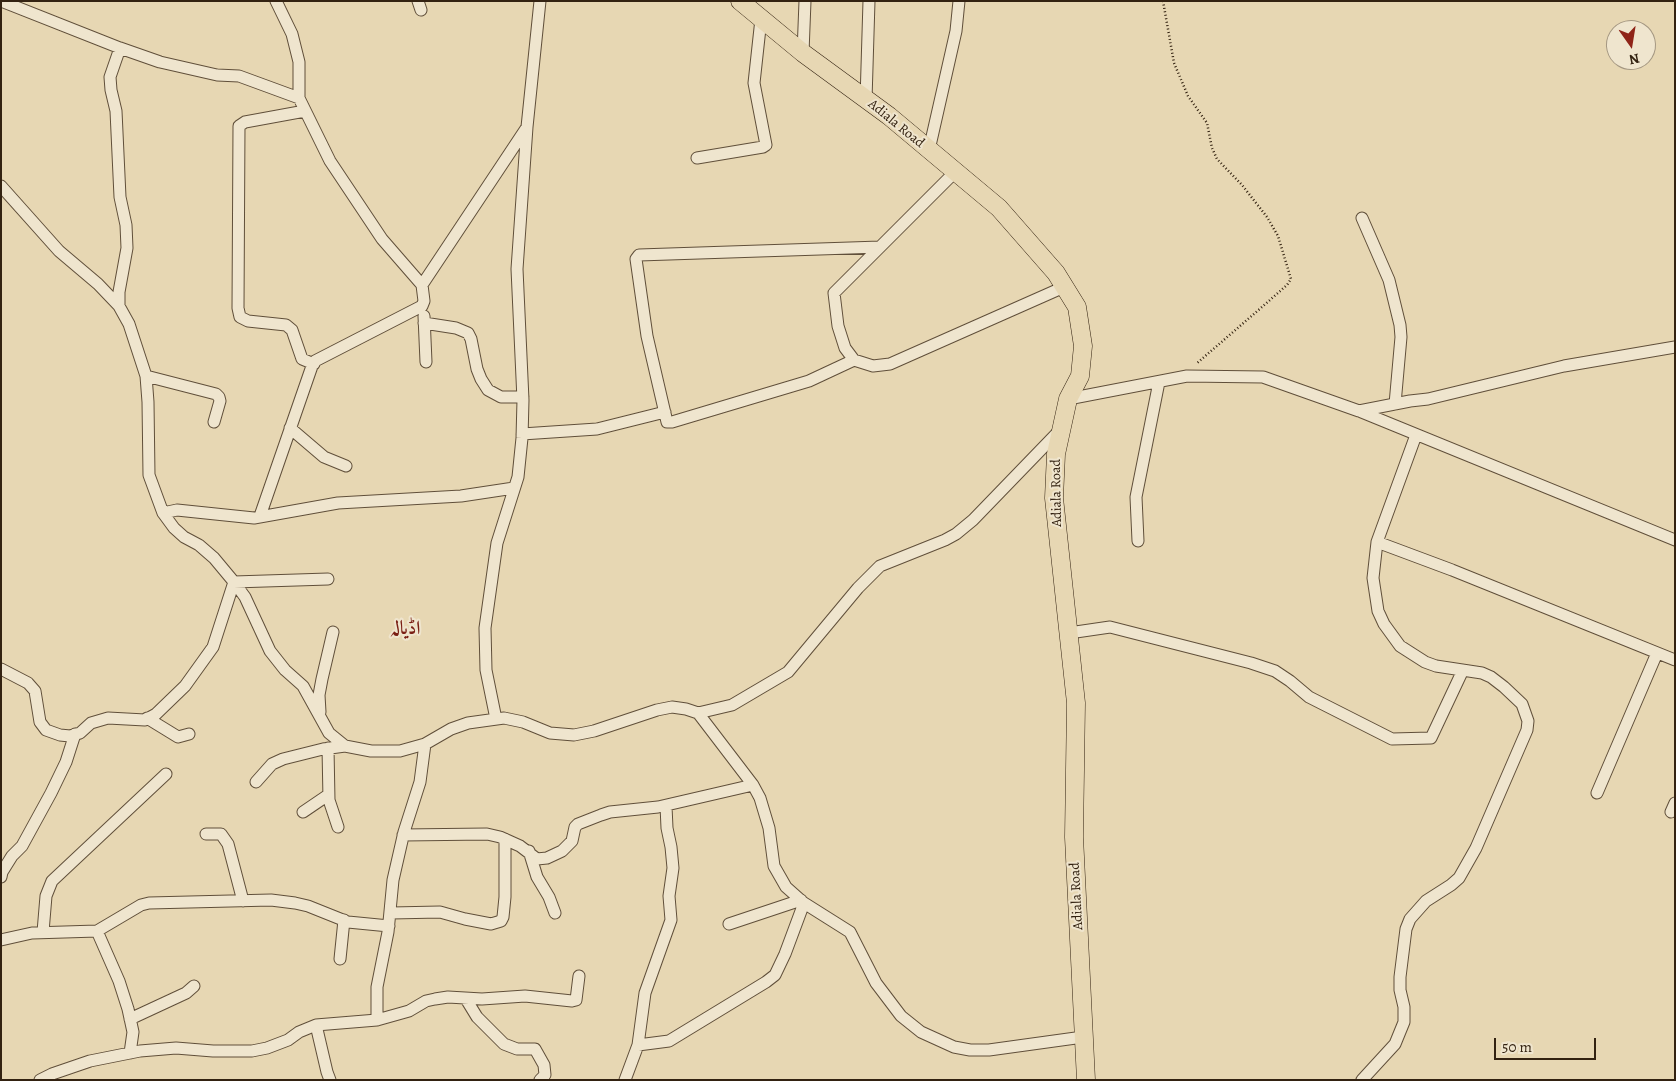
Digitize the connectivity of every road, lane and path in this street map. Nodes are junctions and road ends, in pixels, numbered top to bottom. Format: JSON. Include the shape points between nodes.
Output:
{"nodes":[{"id":1,"x":1,"y":1,"type":"edge"},
{"id":2,"x":276,"y":1,"type":"edge"},
{"id":3,"x":540,"y":1,"type":"edge"},
{"id":4,"x":740,"y":1,"type":"edge"},
{"id":5,"x":805,"y":1,"type":"edge"},
{"id":6,"x":869,"y":1,"type":"edge"},
{"id":7,"x":959,"y":1,"type":"edge"},
{"id":8,"x":1163,"y":1,"type":"edge"},
{"id":9,"x":760,"y":19,"type":"junction"},
{"id":10,"x":120,"y":48,"type":"junction"},
{"id":11,"x":803,"y":52,"type":"junction"},
{"id":12,"x":299,"y":98,"type":"junction"},
{"id":13,"x":866,"y":100,"type":"junction"},
{"id":14,"x":305,"y":111,"type":"junction"},
{"id":15,"x":528,"y":127,"type":"junction"},
{"id":16,"x":930,"y":150,"type":"junction"},
{"id":17,"x":697,"y":158,"type":"dead end"},
{"id":18,"x":955,"y":172,"type":"junction"},
{"id":19,"x":1,"y":186,"type":"edge"},
{"id":20,"x":1362,"y":218,"type":"dead end"},
{"id":21,"x":880,"y":247,"type":"junction"},
{"id":22,"x":422,"y":285,"type":"junction"},
{"id":23,"x":1064,"y":286,"type":"junction"},
{"id":24,"x":119,"y":306,"type":"junction"},
{"id":25,"x":422,"y":306,"type":"junction"},
{"id":26,"x":424,"y":323,"type":"junction"},
{"id":27,"x":1675,"y":347,"type":"edge"},
{"id":28,"x":854,"y":360,"type":"junction"},
{"id":29,"x":426,"y":362,"type":"dead end"},
{"id":30,"x":314,"y":364,"type":"junction"},
{"id":31,"x":146,"y":376,"type":"junction"},
{"id":32,"x":1187,"y":376,"type":"junction"},
{"id":33,"x":1158,"y":382,"type":"junction"},
{"id":34,"x":523,"y":397,"type":"junction"},
{"id":35,"x":1068,"y":399,"type":"junction"},
{"id":36,"x":1395,"y":404,"type":"junction"},
{"id":37,"x":1359,"y":411,"type":"junction"},
{"id":38,"x":665,"y":412,"type":"junction"},
{"id":39,"x":214,"y":422,"type":"dead end"},
{"id":40,"x":290,"y":428,"type":"junction"},
{"id":41,"x":1061,"y":429,"type":"junction"},
{"id":42,"x":522,"y":434,"type":"junction"},
{"id":43,"x":1416,"y":435,"type":"junction"},
{"id":44,"x":346,"y":466,"type":"dead end"},
{"id":45,"x":514,"y":488,"type":"junction"},
{"id":46,"x":163,"y":513,"type":"junction"},
{"id":47,"x":260,"y":516,"type":"junction"},
{"id":48,"x":1675,"y":540,"type":"edge"},
{"id":49,"x":1138,"y":541,"type":"dead end"},
{"id":50,"x":1377,"y":542,"type":"junction"},
{"id":51,"x":328,"y":579,"type":"dead end"},
{"id":52,"x":234,"y":582,"type":"junction"},
{"id":53,"x":332,"y":632,"type":"dead end"},
{"id":54,"x":1069,"y":633,"type":"junction"},
{"id":55,"x":1657,"y":653,"type":"junction"},
{"id":56,"x":1675,"y":660,"type":"edge"},
{"id":57,"x":1,"y":669,"type":"edge"},
{"id":58,"x":1463,"y":670,"type":"junction"},
{"id":59,"x":698,"y":713,"type":"junction"},
{"id":60,"x":320,"y":716,"type":"junction"},
{"id":61,"x":147,"y":718,"type":"junction"},
{"id":62,"x":496,"y":719,"type":"junction"},
{"id":63,"x":75,"y":734,"type":"junction"},
{"id":64,"x":189,"y":734,"type":"dead end"},
{"id":65,"x":425,"y":744,"type":"junction"},
{"id":66,"x":345,"y":746,"type":"junction"},
{"id":67,"x":328,"y":748,"type":"junction"},
{"id":68,"x":166,"y":774,"type":"dead end"},
{"id":69,"x":256,"y":782,"type":"dead end"},
{"id":70,"x":753,"y":785,"type":"junction"},
{"id":71,"x":1597,"y":793,"type":"dead end"},
{"id":72,"x":328,"y":795,"type":"junction"},
{"id":73,"x":666,"y":806,"type":"junction"},
{"id":74,"x":303,"y":812,"type":"dead end"},
{"id":75,"x":338,"y":827,"type":"dead end"},
{"id":76,"x":206,"y":834,"type":"dead end"},
{"id":77,"x":403,"y":835,"type":"junction"},
{"id":78,"x":505,"y":839,"type":"junction"},
{"id":79,"x":528,"y":851,"type":"junction"},
{"id":80,"x":1,"y":877,"type":"edge"},
{"id":81,"x":243,"y":901,"type":"junction"},
{"id":82,"x":802,"y":902,"type":"junction"},
{"id":83,"x":391,"y":913,"type":"junction"},
{"id":84,"x":554,"y":913,"type":"dead end"},
{"id":85,"x":344,"y":920,"type":"junction"},
{"id":86,"x":729,"y":924,"type":"dead end"},
{"id":87,"x":389,"y":926,"type":"junction"},
{"id":88,"x":97,"y":931,"type":"junction"},
{"id":89,"x":43,"y":932,"type":"junction"},
{"id":90,"x":1,"y":940,"type":"edge"},
{"id":91,"x":340,"y":959,"type":"dead end"},
{"id":92,"x":579,"y":976,"type":"dead end"},
{"id":93,"x":194,"y":986,"type":"dead end"},
{"id":94,"x":466,"y":999,"type":"junction"},
{"id":95,"x":130,"y":1019,"type":"junction"},
{"id":96,"x":377,"y":1020,"type":"junction"},
{"id":97,"x":316,"y":1025,"type":"junction"},
{"id":98,"x":1084,"y":1037,"type":"junction"},
{"id":99,"x":638,"y":1045,"type":"junction"},
{"id":100,"x":130,"y":1053,"type":"junction"},
{"id":101,"x":40,"y":1080,"type":"edge"},
{"id":102,"x":330,"y":1080,"type":"edge"},
{"id":103,"x":540,"y":1080,"type":"edge"},
{"id":104,"x":625,"y":1080,"type":"edge"},
{"id":105,"x":1086,"y":1080,"type":"edge"},
{"id":106,"x":1362,"y":1080,"type":"edge"}],
"edges":[{"from":1,"to":10,"type":"street"},
{"from":2,"to":12,"type":"street","via":[[292,34],[299,62]]},
{"from":3,"to":15,"type":"street"},
{"from":4,"to":9,"type":"main road","name":"Adiala Road"},
{"from":5,"to":11,"type":"street"},
{"from":6,"to":13,"type":"street"},
{"from":7,"to":16,"type":"street","via":[[956,32]]},
{"from":8,"to":32,"type":"path","via":[[1174,63],[1188,96],[1208,123],[1216,158],[1267,217],[1278,236],[1291,279]]},
{"from":9,"to":11,"type":"main road","name":"Adiala Road"},
{"from":9,"to":17,"type":"street","via":[[754,83],[766,145]]},
{"from":10,"to":12,"type":"street","via":[[160,62],[217,75],[239,76]]},
{"from":10,"to":24,"type":"street","via":[[110,76],[116,111],[120,197],[127,248]]},
{"from":11,"to":13,"type":"main road","name":"Adiala Road"},
{"from":12,"to":14,"type":"street"},
{"from":13,"to":16,"type":"main road","name":"Adiala Road"},
{"from":14,"to":22,"type":"street","via":[[330,161],[382,239]]},
{"from":14,"to":30,"type":"street","via":[[245,122],[239,126],[238,308],[240,317],[248,321],[286,325],[292,330],[302,359]]},
{"from":15,"to":22,"type":"street"},
{"from":15,"to":34,"type":"street","via":[[517,269]]},
{"from":16,"to":18,"type":"main road","name":"Adiala Road"},
{"from":18,"to":21,"type":"street"},
{"from":18,"to":23,"type":"main road","name":"Adiala Road","via":[[999,208]]},
{"from":19,"to":24,"type":"street","via":[[60,251]]},
{"from":20,"to":36,"type":"street","via":[[1389,280],[1400,325]]},
{"from":21,"to":28,"type":"street","via":[[834,293],[838,326],[845,348]]},
{"from":21,"to":38,"type":"street","via":[[639,255],[636,259],[647,336]]},
{"from":22,"to":25,"type":"street"},
{"from":23,"to":28,"type":"street","via":[[890,364],[873,366]]},
{"from":23,"to":35,"type":"main road","name":"Adiala Road","via":[[1077,307],[1083,346],[1080,376]]},
{"from":24,"to":31,"type":"street"},
{"from":25,"to":26,"type":"street"},
{"from":25,"to":30,"type":"street"},
{"from":26,"to":29,"type":"street"},
{"from":26,"to":34,"type":"street","via":[[468,333],[480,379],[488,390],[501,397]]},
{"from":27,"to":36,"type":"street","via":[[1564,366]]},
{"from":28,"to":38,"type":"street","via":[[809,381],[672,422],[668,422]]},
{"from":30,"to":40,"type":"street"},
{"from":31,"to":39,"type":"street","via":[[216,394],[220,401]]},
{"from":31,"to":46,"type":"street","via":[[149,474]]},
{"from":32,"to":33,"type":"street"},
{"from":32,"to":37,"type":"street","via":[[1263,377]]},
{"from":33,"to":35,"type":"street"},
{"from":33,"to":49,"type":"street","via":[[1136,497]]},
{"from":34,"to":42,"type":"street"},
{"from":35,"to":41,"type":"main road","name":"Adiala Road"},
{"from":36,"to":37,"type":"street"},
{"from":37,"to":43,"type":"street"},
{"from":38,"to":42,"type":"street","via":[[597,429]]},
{"from":40,"to":44,"type":"street","via":[[324,457]]},
{"from":40,"to":47,"type":"street"},
{"from":41,"to":54,"type":"main road","name":"Adiala Road","via":[[1054,498]]},
{"from":41,"to":59,"type":"street","via":[[956,534],[880,566],[788,672],[732,705]]},
{"from":42,"to":45,"type":"street"},
{"from":43,"to":48,"type":"street"},
{"from":43,"to":50,"type":"street"},
{"from":45,"to":47,"type":"street","via":[[461,496],[338,503]]},
{"from":45,"to":62,"type":"street","via":[[497,543],[485,628],[486,670]]},
{"from":46,"to":47,"type":"street","via":[[178,510]]},
{"from":46,"to":52,"type":"street","via":[[184,537],[214,558]]},
{"from":50,"to":55,"type":"street"},
{"from":50,"to":58,"type":"street","via":[[1373,578],[1376,599],[1392,637],[1425,662]]},
{"from":51,"to":52,"type":"street"},
{"from":52,"to":60,"type":"street","via":[[245,597],[270,651],[303,686]]},
{"from":52,"to":61,"type":"street","via":[[213,647],[185,686],[156,714]]},
{"from":53,"to":60,"type":"street","via":[[319,695]]},
{"from":54,"to":58,"type":"street","via":[[1110,627],[1251,663],[1275,671],[1309,697],[1392,739],[1431,738]]},
{"from":54,"to":98,"type":"main road","name":"Adiala Road","via":[[1076,703],[1074,837]]},
{"from":55,"to":56,"type":"street"},
{"from":55,"to":71,"type":"street"},
{"from":57,"to":63,"type":"street","via":[[28,683],[35,691],[40,722],[46,730],[60,735]]},
{"from":58,"to":106,"type":"street","via":[[1482,673],[1515,696],[1528,717],[1527,730],[1476,848],[1459,878],[1426,901],[1410,919],[1400,978],[1404,1022],[1395,1044]]},
{"from":59,"to":62,"type":"street","via":[[672,707],[574,735],[550,733],[523,722]]},
{"from":59,"to":70,"type":"street"},
{"from":60,"to":66,"type":"street","via":[[329,733]]},
{"from":61,"to":63,"type":"street","via":[[108,718],[91,723],[80,734]]},
{"from":61,"to":64,"type":"street","via":[[178,737]]},
{"from":62,"to":65,"type":"street","via":[[468,723]]},
{"from":63,"to":80,"type":"street","via":[[51,794]]},
{"from":65,"to":66,"type":"street","via":[[387,751]]},
{"from":65,"to":77,"type":"street","via":[[420,782]]},
{"from":66,"to":67,"type":"street"},
{"from":67,"to":69,"type":"street","via":[[272,764]]},
{"from":67,"to":72,"type":"street"},
{"from":68,"to":89,"type":"street","via":[[52,882],[46,896]]},
{"from":70,"to":73,"type":"street"},
{"from":70,"to":82,"type":"street","via":[[769,828],[774,866],[786,887]]},
{"from":72,"to":74,"type":"street"},
{"from":72,"to":75,"type":"street"},
{"from":73,"to":79,"type":"street","via":[[610,812],[578,824],[572,841],[562,851],[547,858],[537,859]]},
{"from":73,"to":99,"type":"street","via":[[673,868],[669,896],[671,920],[645,993]]},
{"from":76,"to":81,"type":"street","via":[[221,834],[228,844]]},
{"from":77,"to":78,"type":"street","via":[[486,834]]},
{"from":77,"to":83,"type":"street","via":[[392,886]]},
{"from":78,"to":79,"type":"street"},
{"from":78,"to":83,"type":"street","via":[[505,897],[501,921],[491,924],[440,912]]},
{"from":79,"to":84,"type":"street"},
{"from":81,"to":85,"type":"street","via":[[295,903]]},
{"from":81,"to":88,"type":"street","via":[[149,903]]},
{"from":82,"to":86,"type":"street"},
{"from":82,"to":98,"type":"street","via":[[850,932],[882,994],[921,1032],[954,1047],[970,1050]]},
{"from":82,"to":99,"type":"street","via":[[775,975],[668,1041]]},
{"from":83,"to":87,"type":"street"},
{"from":85,"to":87,"type":"street"},
{"from":85,"to":91,"type":"street"},
{"from":87,"to":96,"type":"street","via":[[377,988]]},
{"from":88,"to":89,"type":"street"},
{"from":88,"to":95,"type":"street","via":[[119,981]]},
{"from":89,"to":90,"type":"street"},
{"from":92,"to":94,"type":"street","via":[[576,1000],[572,1001],[524,996]]},
{"from":93,"to":95,"type":"street","via":[[186,993]]},
{"from":94,"to":96,"type":"street","via":[[435,999]]},
{"from":94,"to":103,"type":"street","via":[[477,1018],[504,1044],[517,1049],[535,1049],[544,1065],[545,1075]]},
{"from":95,"to":100,"type":"street","via":[[134,1032]]},
{"from":96,"to":97,"type":"street"},
{"from":97,"to":100,"type":"street","via":[[278,1045],[252,1051],[176,1048]]},
{"from":97,"to":102,"type":"street"},
{"from":98,"to":105,"type":"main road","name":"Adiala Road"},
{"from":99,"to":104,"type":"street"},
{"from":100,"to":101,"type":"street","via":[[90,1061]]}]}
